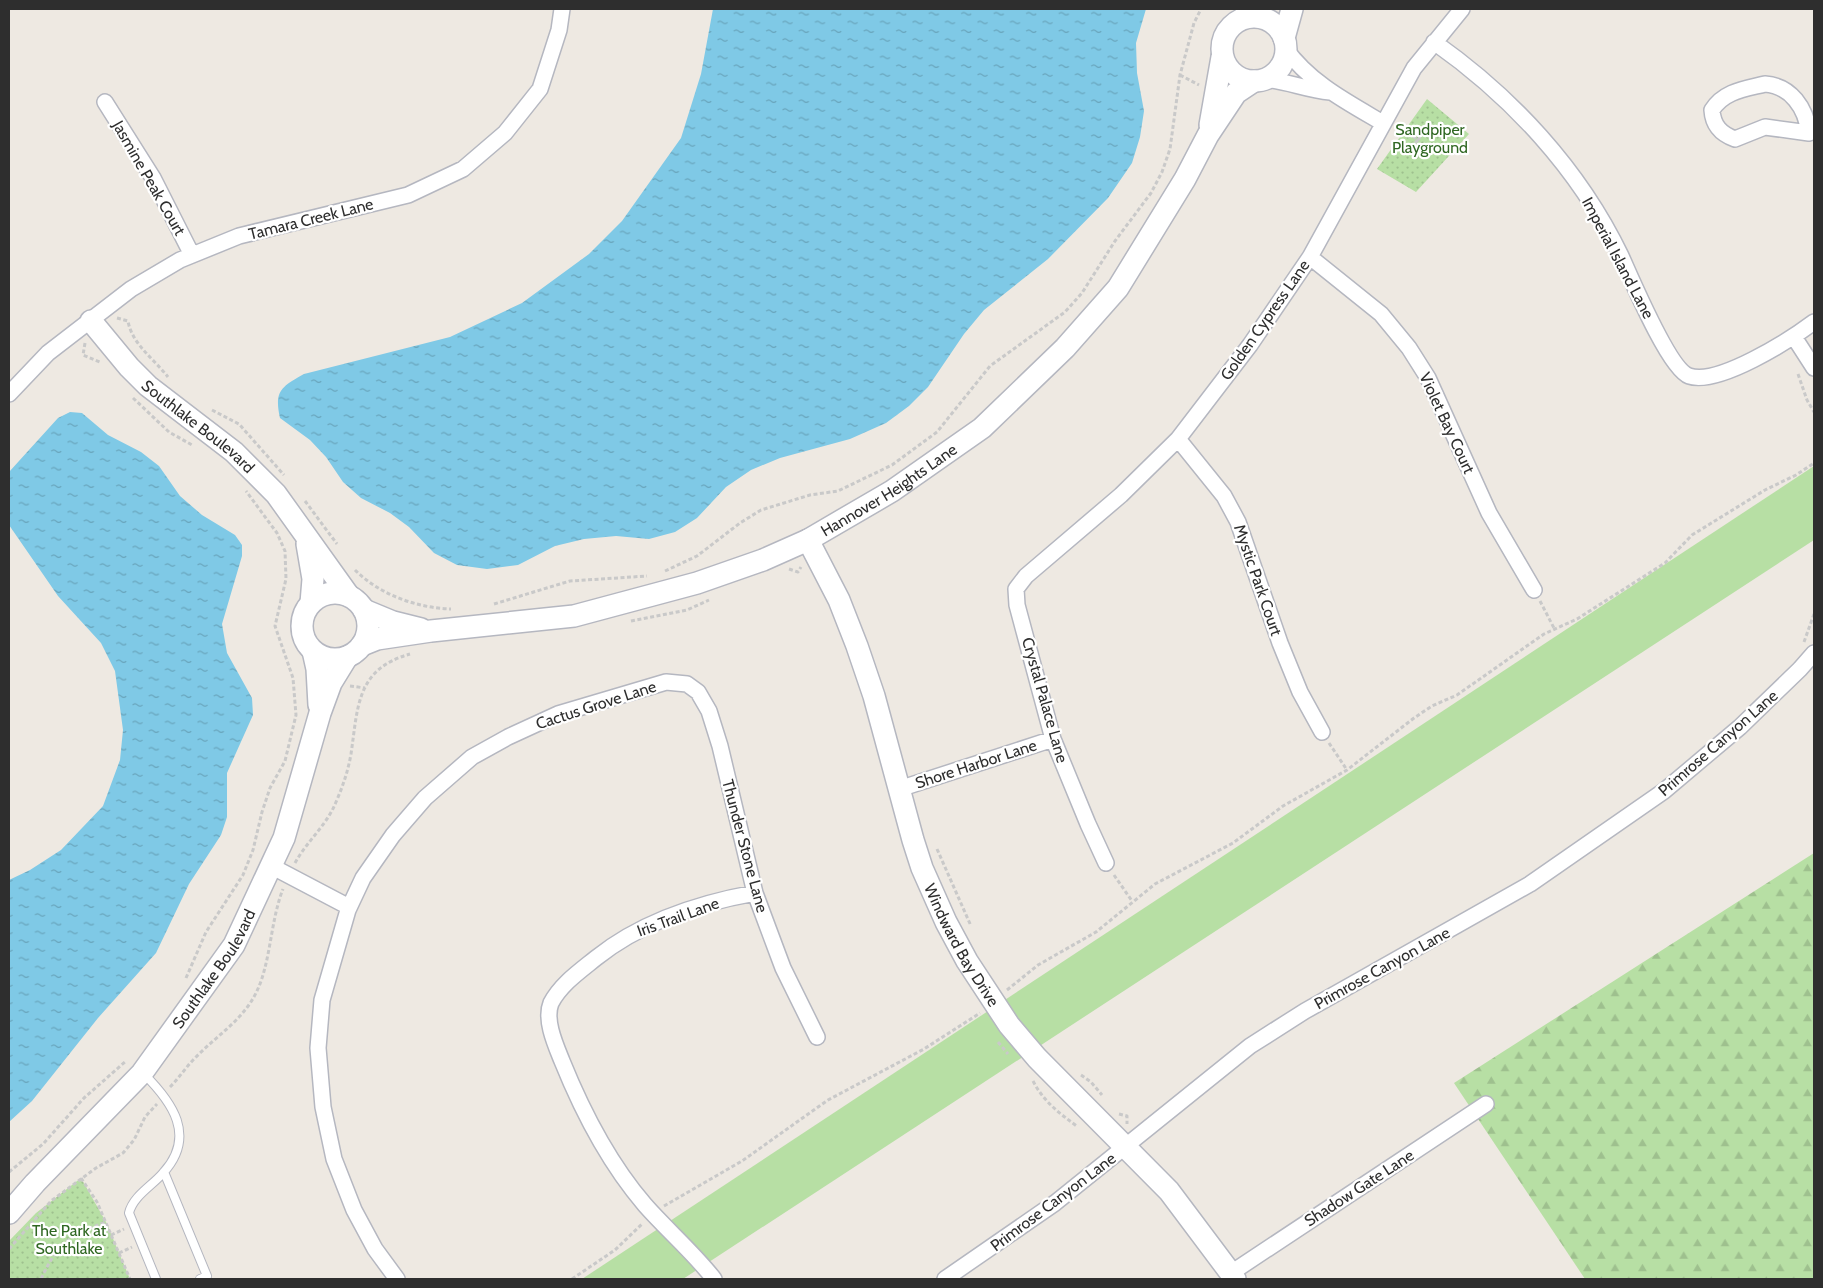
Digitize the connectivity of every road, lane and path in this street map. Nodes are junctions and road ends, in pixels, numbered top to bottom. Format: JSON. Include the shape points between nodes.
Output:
{"nodes":[{"id":1,"x":562,"y":9,"type":"edge"},
{"id":2,"x":1201,"y":9,"type":"edge"},
{"id":3,"x":1292,"y":9,"type":"edge"},
{"id":4,"x":1462,"y":9,"type":"edge"},
{"id":5,"x":1256,"y":13,"type":"edge"},
{"id":6,"x":1434,"y":42,"type":"junction"},
{"id":7,"x":1285,"y":43,"type":"junction"},
{"id":8,"x":1222,"y":57,"type":"junction"},
{"id":9,"x":1259,"y":80,"type":"junction"},
{"id":10,"x":1330,"y":92,"type":"junction"},
{"id":11,"x":105,"y":102,"type":"dead end"},
{"id":12,"x":1383,"y":123,"type":"junction"},
{"id":13,"x":1426,"y":128,"type":"dead end"},
{"id":14,"x":1402,"y":129,"type":"dead end"},
{"id":15,"x":1208,"y":135,"type":"junction"},
{"id":16,"x":1812,"y":138,"type":"edge"},
{"id":17,"x":1418,"y":140,"type":"junction"},
{"id":18,"x":1407,"y":151,"type":"dead end"},
{"id":19,"x":192,"y":255,"type":"junction"},
{"id":20,"x":1310,"y":257,"type":"junction"},
{"id":21,"x":93,"y":320,"type":"junction"},
{"id":22,"x":1814,"y":322,"type":"edge"},
{"id":23,"x":1794,"y":337,"type":"junction"},
{"id":24,"x":103,"y":364,"type":"dead end"},
{"id":25,"x":1814,"y":368,"type":"edge"},
{"id":26,"x":172,"y":383,"type":"dead end"},
{"id":27,"x":12,"y":386,"type":"edge"},
{"id":28,"x":132,"y":397,"type":"dead end"},
{"id":29,"x":209,"y":409,"type":"dead end"},
{"id":30,"x":1178,"y":439,"type":"junction"},
{"id":31,"x":196,"y":447,"type":"dead end"},
{"id":32,"x":1814,"y":463,"type":"edge"},
{"id":33,"x":288,"y":479,"type":"dead end"},
{"id":34,"x":241,"y":485,"type":"dead end"},
{"id":35,"x":303,"y":498,"type":"dead end"},
{"id":36,"x":305,"y":534,"type":"junction"},
{"id":37,"x":808,"y":540,"type":"junction"},
{"id":38,"x":341,"y":551,"type":"dead end"},
{"id":39,"x":349,"y":563,"type":"dead end"},
{"id":40,"x":1016,"y":589,"type":"joint"},
{"id":41,"x":1534,"y":590,"type":"joint"},
{"id":42,"x":310,"y":603,"type":"junction"},
{"id":43,"x":356,"y":603,"type":"junction"},
{"id":44,"x":489,"y":605,"type":"dead end"},
{"id":45,"x":456,"y":609,"type":"dead end"},
{"id":46,"x":1555,"y":630,"type":"junction"},
{"id":47,"x":431,"y":631,"type":"junction"},
{"id":48,"x":313,"y":651,"type":"junction"},
{"id":49,"x":354,"y":651,"type":"junction"},
{"id":50,"x":1814,"y":653,"type":"edge"},
{"id":51,"x":687,"y":684,"type":"joint"},
{"id":52,"x":320,"y":713,"type":"junction"},
{"id":53,"x":1322,"y":732,"type":"joint"},
{"id":54,"x":1053,"y":739,"type":"junction"},
{"id":55,"x":1347,"y":770,"type":"junction"},
{"id":56,"x":899,"y":788,"type":"junction"},
{"id":57,"x":934,"y":841,"type":"dead end"},
{"id":58,"x":1106,"y":863,"type":"joint"},
{"id":59,"x":271,"y":866,"type":"junction"},
{"id":60,"x":755,"y":893,"type":"junction"},
{"id":61,"x":1132,"y":901,"type":"junction"},
{"id":62,"x":349,"y":907,"type":"junction"},
{"id":63,"x":972,"y":929,"type":"dead end"},
{"id":64,"x":185,"y":980,"type":"dead end"},
{"id":65,"x":1001,"y":985,"type":"dead end"},
{"id":66,"x":1005,"y":991,"type":"junction"},
{"id":67,"x":1011,"y":999,"type":"dead end"},
{"id":68,"x":984,"y":1019,"type":"dead end"},
{"id":69,"x":816,"y":1037,"type":"dead end"},
{"id":70,"x":996,"y":1039,"type":"dead end"},
{"id":71,"x":1014,"y":1060,"type":"dead end"},
{"id":72,"x":138,"y":1064,"type":"junction"},
{"id":73,"x":1077,"y":1073,"type":"dead end"},
{"id":74,"x":1032,"y":1079,"type":"dead end"},
{"id":75,"x":1104,"y":1100,"type":"dead end"},
{"id":76,"x":1486,"y":1104,"type":"dead end"},
{"id":77,"x":1113,"y":1110,"type":"dead end"},
{"id":78,"x":1127,"y":1116,"type":"dead end"},
{"id":79,"x":1080,"y":1129,"type":"dead end"},
{"id":80,"x":1125,"y":1147,"type":"junction"},
{"id":81,"x":9,"y":1172,"type":"edge"},
{"id":82,"x":164,"y":1172,"type":"junction"},
{"id":83,"x":81,"y":1178,"type":"dead end"},
{"id":84,"x":35,"y":1183,"type":"junction"},
{"id":85,"x":9,"y":1197,"type":"edge"},
{"id":86,"x":666,"y":1204,"type":"dead end"},
{"id":87,"x":9,"y":1213,"type":"edge"},
{"id":88,"x":106,"y":1222,"type":"junction"},
{"id":89,"x":643,"y":1224,"type":"dead end"},
{"id":90,"x":1233,"y":1276,"type":"edge"},
{"id":91,"x":41,"y":1279,"type":"edge"},
{"id":92,"x":130,"y":1279,"type":"edge"},
{"id":93,"x":156,"y":1279,"type":"edge"},
{"id":94,"x":200,"y":1279,"type":"edge"},
{"id":95,"x":396,"y":1279,"type":"edge"},
{"id":96,"x":572,"y":1279,"type":"edge"},
{"id":97,"x":714,"y":1279,"type":"edge"},
{"id":98,"x":945,"y":1279,"type":"edge"}],
"edges":[{"from":1,"to":19,"type":"street","name":"Tamara Creek Lane","via":[[559,30],[540,89],[505,133],[463,169],[408,195],[239,236]]},
{"from":2,"to":44,"type":"path","via":[[1180,75],[1170,149],[1151,193],[1082,293],[1065,312],[990,366],[937,432],[892,465],[866,479],[838,491],[810,495],[762,510],[697,556],[672,569],[640,577],[570,581]]},
{"from":3,"to":7,"type":"street","name":"Hannover Heights Lane"},
{"from":4,"to":6,"type":"street","name":"Golden Cypress Lane"},
{"from":5,"to":7,"type":"street","name":"Hannover Heights Lane","via":[[1272,22]]},
{"from":5,"to":8,"type":"street","name":"Hannover Heights Lane","via":[[1231,26],[1223,40]]},
{"from":6,"to":12,"type":"street","name":"Golden Cypress Lane","via":[[1414,68]]},
{"from":6,"to":23,"type":"street","name":"Imperial Island Lane","via":[[1514,107],[1551,148],[1581,188],[1613,240],[1663,344],[1673,362],[1687,376],[1703,378],[1722,374]]},
{"from":7,"to":9,"type":"street","name":"Hannover Heights Lane","via":[[1280,67]]},
{"from":7,"to":10,"type":"street","via":[[1304,71]]},
{"from":8,"to":9,"type":"street","via":[[1235,75]]},
{"from":8,"to":15,"type":"street","name":"Hannover Heights Lane"},
{"from":9,"to":10,"type":"street","via":[[1285,81]]},
{"from":9,"to":15,"type":"street","name":"Hannover Heights Lane","via":[[1236,93]]},
{"from":10,"to":12,"type":"street"},
{"from":11,"to":19,"type":"street","name":"Jasmine Peak Court","via":[[152,178]]},
{"from":12,"to":20,"type":"street","name":"Golden Cypress Lane"},
{"from":13,"to":17,"type":"path"},
{"from":14,"to":17,"type":"path"},
{"from":15,"to":37,"type":"street","name":"Hannover Heights Lane","via":[[1118,288],[1065,348],[982,428],[892,491]]},
{"from":16,"to":16,"type":"street","via":[[1807,118],[1790,92],[1777,85],[1765,84],[1730,93],[1718,100],[1712,110],[1717,127],[1735,139],[1765,127]]},
{"from":17,"to":18,"type":"path"},
{"from":19,"to":21,"type":"street","name":"Tamara Creek Lane","via":[[131,289]]},
{"from":20,"to":30,"type":"street","name":"Golden Cypress Lane","via":[[1250,345]]},
{"from":20,"to":41,"type":"street","name":"Violet Bay Court","via":[[1380,314],[1409,348],[1428,378],[1489,513]]},
{"from":21,"to":24,"type":"path","via":[[83,355]]},
{"from":21,"to":26,"type":"path","via":[[128,321],[136,343]]},
{"from":21,"to":27,"type":"street","name":"Tamara Creek Lane"},
{"from":21,"to":36,"type":"street","name":"Southlake Boulevard","via":[[148,386],[253,470],[276,494]]},
{"from":22,"to":23,"type":"street"},
{"from":23,"to":25,"type":"street"},
{"from":28,"to":31,"type":"path","via":[[169,432]]},
{"from":29,"to":33,"type":"path","via":[[239,424]]},
{"from":30,"to":40,"type":"street","name":"Golden Cypress Lane","via":[[1121,496],[1026,576]]},
{"from":30,"to":53,"type":"street","name":"Mystic Park Court","via":[[1218,488],[1238,522],[1280,643],[1300,692]]},
{"from":32,"to":46,"type":"path","via":[[1692,535],[1665,563]]},
{"from":34,"to":64,"type":"path","via":[[277,533],[285,551],[286,578],[275,626],[293,678],[296,715],[285,761],[267,796],[243,875],[206,932]]},
{"from":35,"to":38,"type":"path"},
{"from":36,"to":42,"type":"street","name":"Southlake Boulevard","via":[[313,579]]},
{"from":36,"to":43,"type":"street","name":"Southlake Boulevard"},
{"from":37,"to":47,"type":"street","name":"Hannover Heights Lane","via":[[697,584],[624,604],[574,616]]},
{"from":37,"to":56,"type":"street","name":"Windward Bay Drive","via":[[839,600],[857,646]]},
{"from":39,"to":45,"type":"path","via":[[369,584],[381,591],[426,605]]},
{"from":40,"to":54,"type":"street","name":"Crystal Palace Lane","via":[[1017,605]]},
{"from":41,"to":46,"type":"path"},
{"from":42,"to":43,"type":"street","via":[[329,594]]},
{"from":42,"to":48,"type":"street","name":"Southlake Boulevard","via":[[303,617],[302,633]]},
{"from":43,"to":47,"type":"street","name":"Hannover Heights Lane","via":[[393,622]]},
{"from":43,"to":49,"type":"street","name":"Southlake Boulevard","via":[[368,628]]},
{"from":46,"to":55,"type":"path","via":[[1457,695],[1414,718]]},
{"from":47,"to":49,"type":"street","name":"Hannover Heights Lane","via":[[377,639]]},
{"from":48,"to":49,"type":"street","via":[[329,659]]},
{"from":48,"to":52,"type":"street","name":"Southlake Boulevard"},
{"from":49,"to":52,"type":"street","name":"Southlake Boulevard","via":[[332,683]]},
{"from":50,"to":80,"type":"street","name":"Primrose Canyon Lane","via":[[1740,727],[1664,791],[1530,884],[1305,1010],[1250,1046]]},
{"from":51,"to":60,"type":"street","name":"Thunder Stone Lane","via":[[698,692],[709,711]]},
{"from":51,"to":62,"type":"street","name":"Cactus Grove Lane","via":[[666,682],[558,714],[472,757],[425,798],[393,835],[363,878]]},
{"from":52,"to":59,"type":"street","name":"Southlake Boulevard","via":[[284,838]]},
{"from":53,"to":55,"type":"path"},
{"from":54,"to":56,"type":"street","name":"Shore Harbor Lane"},
{"from":54,"to":58,"type":"street","name":"Crystal Palace Lane"},
{"from":55,"to":61,"type":"path","via":[[1283,806],[1222,850],[1155,884]]},
{"from":56,"to":80,"type":"street","name":"Windward Bay Drive","via":[[932,892],[987,993],[1036,1058]]},
{"from":57,"to":63,"type":"path"},
{"from":58,"to":61,"type":"path"},
{"from":59,"to":62,"type":"street"},
{"from":59,"to":72,"type":"street","name":"Southlake Boulevard","via":[[234,945]]},
{"from":60,"to":69,"type":"street","name":"Thunder Stone Lane","via":[[782,968]]},
{"from":60,"to":97,"type":"street","name":"Iris Trail Lane","via":[[643,927],[567,981],[551,1004],[550,1024],[556,1048],[580,1105],[607,1154],[645,1205]]},
{"from":61,"to":66,"type":"path","via":[[1096,932],[1038,966]]},
{"from":62,"to":95,"type":"street","name":"Cactus Grove Lane","via":[[322,1000],[318,1048],[323,1107],[334,1160],[354,1210]]},
{"from":65,"to":66,"type":"path"},
{"from":66,"to":67,"type":"path"},
{"from":68,"to":86,"type":"path","via":[[979,1013],[924,1049],[846,1089],[742,1161]]},
{"from":70,"to":71,"type":"path"},
{"from":72,"to":81,"type":"path","via":[[84,1098],[43,1144]]},
{"from":72,"to":82,"type":"lane","via":[[164,1094],[179,1124],[178,1144]]},
{"from":72,"to":84,"type":"street","name":"Southlake Boulevard"},
{"from":73,"to":75,"type":"path","via":[[1091,1082]]},
{"from":74,"to":79,"type":"path","via":[[1041,1097]]},
{"from":76,"to":90,"type":"street","name":"Shadow Gate Lane"},
{"from":77,"to":78,"type":"path"},
{"from":80,"to":90,"type":"street","name":"Windward Bay Drive","via":[[1169,1191]]},
{"from":80,"to":98,"type":"street","name":"Primrose Canyon Lane","via":[[1054,1203]]},
{"from":82,"to":93,"type":"lane","via":[[137,1198],[129,1213]]},
{"from":82,"to":94,"type":"lane","via":[[207,1276]]},
{"from":83,"to":88,"type":"path"},
{"from":84,"to":85,"type":"street","name":"Southlake Boulevard"},
{"from":84,"to":87,"type":"street","name":"Southlake Boulevard"},
{"from":88,"to":91,"type":"path","via":[[61,1245]]},
{"from":88,"to":92,"type":"path"},
{"from":89,"to":96,"type":"path","via":[[615,1250]]}]}
